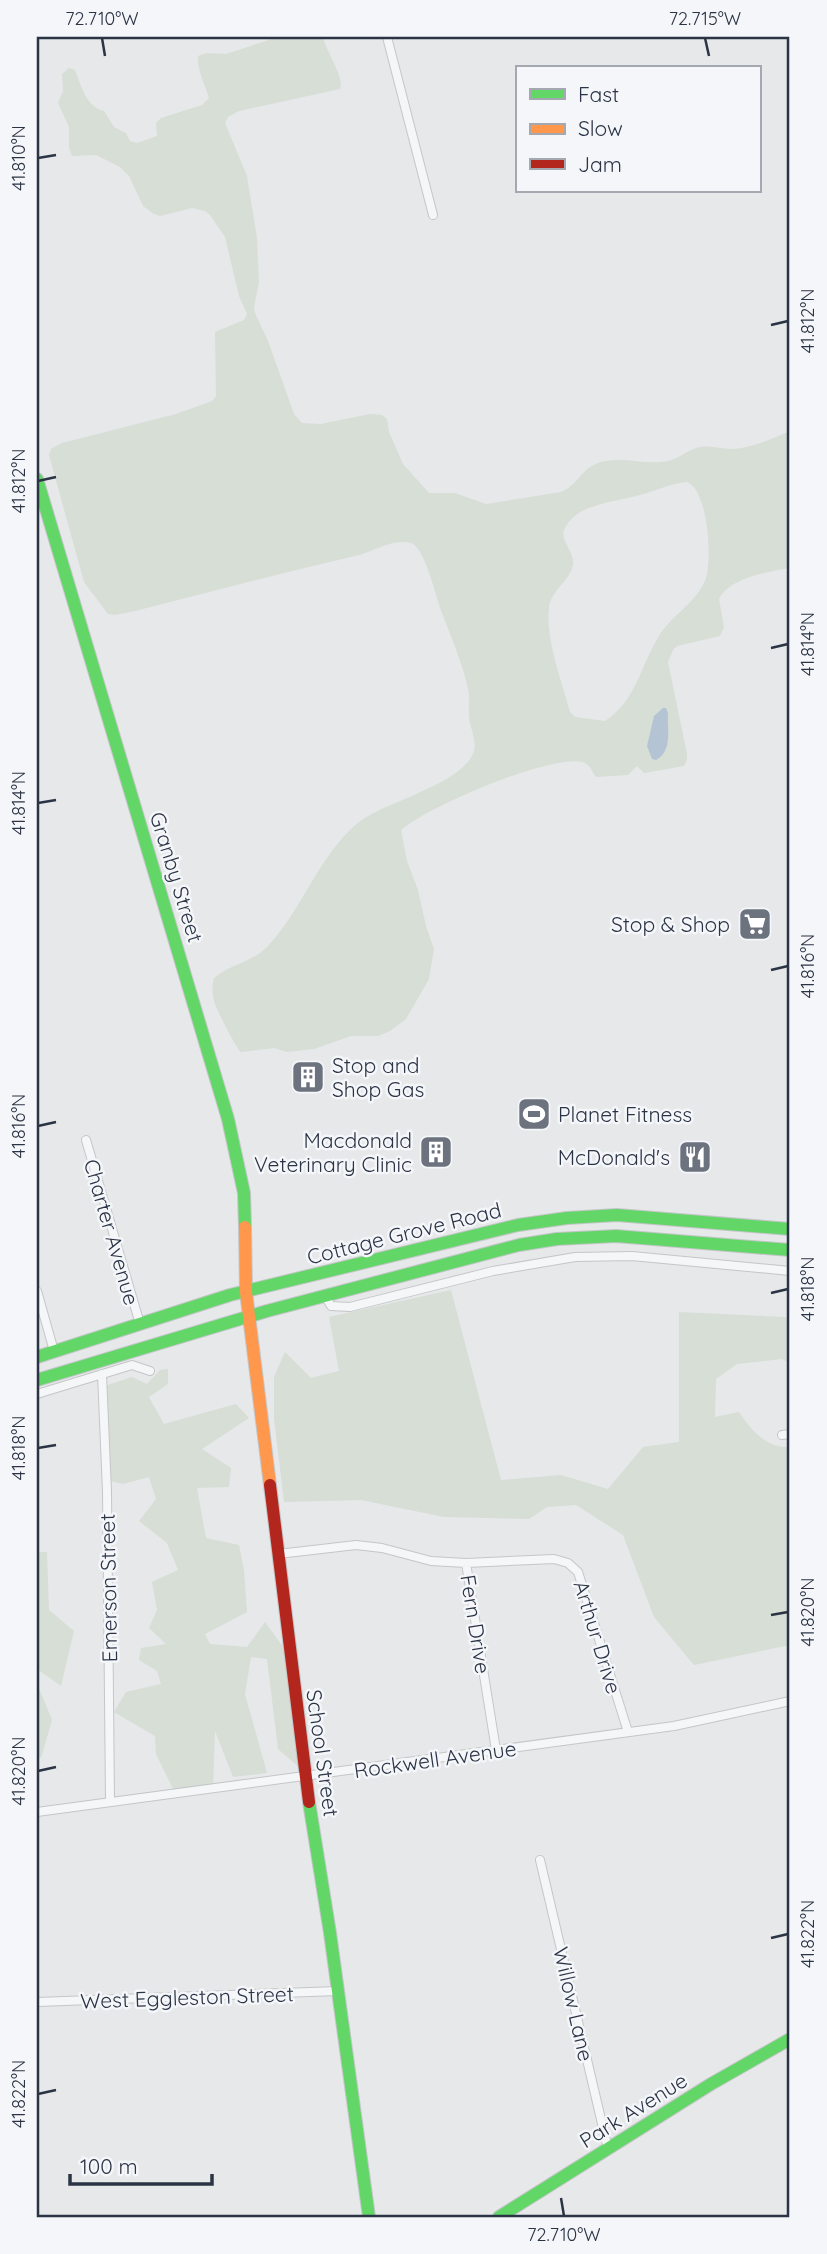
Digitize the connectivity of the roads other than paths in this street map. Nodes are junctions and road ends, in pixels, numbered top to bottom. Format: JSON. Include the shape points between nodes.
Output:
{"nodes":[{"id":1,"x":387,"y":37,"type":"edge"},
{"id":2,"x":433,"y":215,"type":"dead end"},
{"id":3,"x":37,"y":479,"type":"edge"},
{"id":4,"x":86,"y":1140,"type":"dead end"},
{"id":5,"x":617,"y":1215,"type":"junction"},
{"id":6,"x":790,"y":1229,"type":"edge"},
{"id":7,"x":616,"y":1236,"type":"junction"},
{"id":8,"x":724,"y":1244,"type":"junction"},
{"id":9,"x":790,"y":1250,"type":"edge"},
{"id":10,"x":446,"y":1262,"type":"junction"},
{"id":11,"x":721,"y":1264,"type":"junction"},
{"id":12,"x":790,"y":1270,"type":"edge"},
{"id":13,"x":452,"y":1281,"type":"junction"},
{"id":14,"x":37,"y":1291,"type":"edge"},
{"id":15,"x":246,"y":1292,"type":"junction"},
{"id":16,"x":325,"y":1296,"type":"junction"},
{"id":17,"x":249,"y":1316,"type":"junction"},
{"id":18,"x":139,"y":1324,"type":"junction"},
{"id":19,"x":47,"y":1326,"type":"junction"},
{"id":20,"x":37,"y":1329,"type":"edge"},
{"id":21,"x":54,"y":1351,"type":"junction"},
{"id":22,"x":37,"y":1357,"type":"edge"},
{"id":23,"x":150,"y":1371,"type":"dead end"},
{"id":24,"x":102,"y":1374,"type":"junction"},
{"id":25,"x":37,"y":1380,"type":"edge"},
{"id":26,"x":37,"y":1394,"type":"edge"},
{"id":27,"x":278,"y":1554,"type":"junction"},
{"id":28,"x":466,"y":1563,"type":"junction"},
{"id":29,"x":790,"y":1700,"type":"edge"},
{"id":30,"x":628,"y":1732,"type":"junction"},
{"id":31,"x":496,"y":1750,"type":"junction"},
{"id":32,"x":305,"y":1776,"type":"junction"},
{"id":33,"x":110,"y":1801,"type":"junction"},
{"id":34,"x":37,"y":1812,"type":"edge"},
{"id":35,"x":540,"y":1860,"type":"dead end"},
{"id":36,"x":338,"y":1991,"type":"junction"},
{"id":37,"x":37,"y":2003,"type":"edge"},
{"id":38,"x":790,"y":2039,"type":"edge"},
{"id":39,"x":608,"y":2149,"type":"junction"},
{"id":40,"x":369,"y":2217,"type":"edge"},
{"id":41,"x":499,"y":2217,"type":"edge"}],
"edges":[{"from":1,"to":2,"type":"street"},
{"from":3,"to":15,"type":"main road","name":"Granby Street","via":[[236,1150],[246,1209]]},
{"from":4,"to":18,"type":"street","name":"Charter Avenue"},
{"from":5,"to":6,"type":"main road","name":"Cottage Grove Road"},
{"from":5,"to":7,"type":"main road"},
{"from":5,"to":15,"type":"main road","name":"Cottage Grove Road","via":[[518,1225]]},
{"from":7,"to":8,"type":"main road","name":"Cottage Grove Road"},
{"from":7,"to":10,"type":"main road","name":"Cottage Grove Road","via":[[557,1239]]},
{"from":8,"to":9,"type":"main road","name":"Cottage Grove Road"},
{"from":8,"to":11,"type":"street"},
{"from":10,"to":13,"type":"street","name":"Cottage Grove Road"},
{"from":10,"to":16,"type":"main road","name":"Cottage Grove Road"},
{"from":11,"to":12,"type":"street","name":"Cottage Grove Road"},
{"from":11,"to":13,"type":"street","name":"Cottage Grove Road","via":[[589,1256],[531,1263]]},
{"from":13,"to":16,"type":"street","name":"Cottage Grove Road","via":[[350,1307],[331,1306]]},
{"from":14,"to":19,"type":"street"},
{"from":15,"to":17,"type":"main road","name":"School Street"},
{"from":15,"to":18,"type":"main road","name":"Cottage Grove Road"},
{"from":16,"to":17,"type":"main road","name":"Cottage Grove Road"},
{"from":17,"to":25,"type":"main road","name":"Cottage Grove Road"},
{"from":17,"to":27,"type":"main road","name":"School Street"},
{"from":18,"to":21,"type":"main road","name":"Cottage Grove Road"},
{"from":19,"to":20,"type":"street"},
{"from":19,"to":21,"type":"street"},
{"from":21,"to":22,"type":"main road","name":"Cottage Grove Road"},
{"from":23,"to":24,"type":"street","via":[[132,1365]]},
{"from":24,"to":26,"type":"street"},
{"from":24,"to":33,"type":"street","name":"Emerson Street"},
{"from":27,"to":28,"type":"street","name":"Fern Drive","via":[[356,1545],[431,1561]]},
{"from":27,"to":32,"type":"main road","name":"School Street"},
{"from":28,"to":30,"type":"street","name":"Arthur Drive","via":[[554,1559],[578,1572]]},
{"from":28,"to":31,"type":"street","name":"Fern Drive"},
{"from":29,"to":30,"type":"street","name":"Rockwell Avenue"},
{"from":30,"to":31,"type":"street","name":"Rockwell Avenue"},
{"from":31,"to":32,"type":"street","name":"Rockwell Avenue"},
{"from":32,"to":33,"type":"street","name":"Rockwell Avenue"},
{"from":32,"to":36,"type":"main road","name":"School Street"},
{"from":33,"to":34,"type":"street","name":"Rockwell Avenue"},
{"from":35,"to":39,"type":"street","name":"Willow Lane"},
{"from":36,"to":37,"type":"street","name":"West Eggleston Street"},
{"from":36,"to":40,"type":"main road","name":"School Street"},
{"from":38,"to":39,"type":"main road","name":"Park Avenue"},
{"from":39,"to":41,"type":"main road","name":"Park Avenue"}]}
